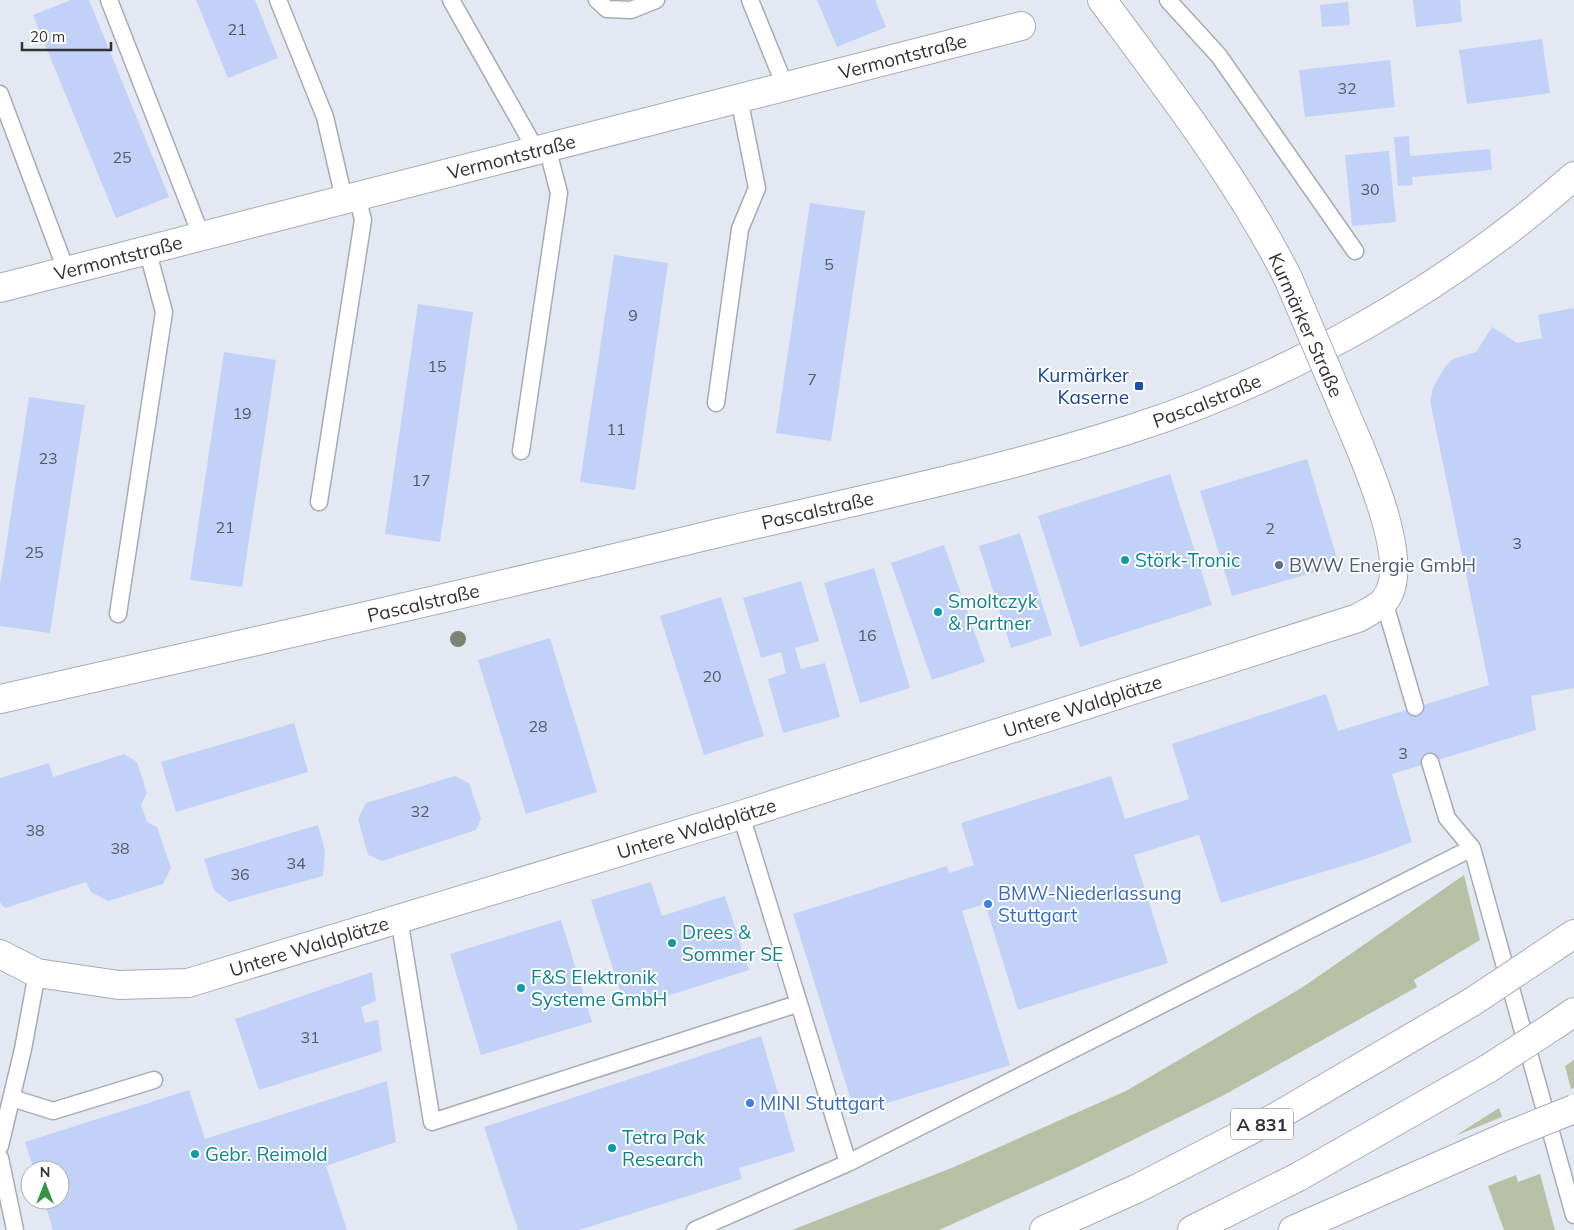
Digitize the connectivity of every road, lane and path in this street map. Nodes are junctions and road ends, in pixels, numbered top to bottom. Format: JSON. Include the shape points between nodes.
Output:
{"nodes":[{"id":1,"x":109,"y":0,"type":"edge"},
{"id":2,"x":278,"y":0,"type":"edge"},
{"id":3,"x":450,"y":0,"type":"edge"},
{"id":4,"x":597,"y":0,"type":"edge"},
{"id":5,"x":656,"y":0,"type":"edge"},
{"id":6,"x":750,"y":0,"type":"edge"},
{"id":7,"x":1102,"y":0,"type":"edge"},
{"id":8,"x":1168,"y":0,"type":"edge"},
{"id":9,"x":1021,"y":26,"type":"dead end"},
{"id":10,"x":786,"y":86,"type":"junction"},
{"id":11,"x":0,"y":94,"type":"edge"},
{"id":12,"x":739,"y":98,"type":"junction"},
{"id":13,"x":541,"y":148,"type":"junction"},
{"id":14,"x":1574,"y":176,"type":"edge"},
{"id":15,"x":351,"y":197,"type":"junction"},
{"id":16,"x":201,"y":235,"type":"junction"},
{"id":17,"x":147,"y":249,"type":"junction"},
{"id":18,"x":1355,"y":251,"type":"dead end"},
{"id":19,"x":66,"y":270,"type":"junction"},
{"id":20,"x":0,"y":288,"type":"edge"},
{"id":21,"x":716,"y":402,"type":"dead end"},
{"id":22,"x":521,"y":451,"type":"dead end"},
{"id":23,"x":319,"y":502,"type":"dead end"},
{"id":24,"x":1384,"y":601,"type":"junction"},
{"id":25,"x":118,"y":614,"type":"dead end"},
{"id":26,"x":0,"y":699,"type":"edge"},
{"id":27,"x":1415,"y":707,"type":"dead end"},
{"id":28,"x":1430,"y":762,"type":"dead end"},
{"id":29,"x":742,"y":814,"type":"junction"},
{"id":30,"x":1472,"y":848,"type":"junction"},
{"id":31,"x":399,"y":918,"type":"junction"},
{"id":32,"x":1574,"y":934,"type":"edge"},
{"id":33,"x":0,"y":954,"type":"edge"},
{"id":34,"x":37,"y":973,"type":"junction"},
{"id":35,"x":797,"y":1004,"type":"junction"},
{"id":36,"x":1564,"y":1018,"type":"edge"},
{"id":37,"x":154,"y":1080,"type":"dead end"},
{"id":38,"x":12,"y":1098,"type":"junction"},
{"id":39,"x":1574,"y":1109,"type":"edge"},
{"id":40,"x":0,"y":1146,"type":"edge"},
{"id":41,"x":0,"y":1158,"type":"edge"},
{"id":42,"x":848,"y":1164,"type":"junction"},
{"id":43,"x":1574,"y":1215,"type":"edge"},
{"id":44,"x":15,"y":1230,"type":"edge"},
{"id":45,"x":695,"y":1230,"type":"edge"},
{"id":46,"x":1044,"y":1230,"type":"edge"},
{"id":47,"x":1192,"y":1230,"type":"edge"},
{"id":48,"x":1293,"y":1230,"type":"edge"}],
"edges":[{"from":1,"to":16,"type":"lane"},
{"from":2,"to":15,"type":"lane","via":[[326,117]]},
{"from":3,"to":13,"type":"lane"},
{"from":4,"to":5,"type":"lane","via":[[606,9],[631,10]]},
{"from":6,"to":10,"type":"lane"},
{"from":7,"to":24,"type":"main road","name":"Kurmärker Straße","bridge":true,"via":[[1195,126],[1288,278],[1353,431],[1392,539],[1392,585]]},
{"from":8,"to":18,"type":"lane","via":[[1219,56]]},
{"from":9,"to":10,"type":"main road","name":"Vermontstraße"},
{"from":10,"to":12,"type":"main road","name":"Vermontstraße"},
{"from":11,"to":19,"type":"lane"},
{"from":12,"to":13,"type":"main road","name":"Vermontstraße"},
{"from":12,"to":21,"type":"lane","via":[[757,188],[740,229]]},
{"from":13,"to":15,"type":"main road","name":"Vermontstraße"},
{"from":13,"to":22,"type":"lane","via":[[559,193]]},
{"from":14,"to":26,"type":"main road","name":"Pascalstraße","via":[[1528,217],[1419,292],[1337,340],[1228,392],[1134,428],[981,472]]},
{"from":15,"to":16,"type":"main road","name":"Vermontstraße"},
{"from":15,"to":23,"type":"lane","via":[[362,220]]},
{"from":16,"to":17,"type":"main road","name":"Vermontstraße"},
{"from":17,"to":19,"type":"main road","name":"Vermontstraße"},
{"from":17,"to":25,"type":"lane","via":[[164,312]]},
{"from":19,"to":20,"type":"main road","name":"Vermontstraße"},
{"from":24,"to":27,"type":"lane"},
{"from":24,"to":29,"type":"main road","name":"Untere Waldplätze","via":[[1358,618]]},
{"from":28,"to":30,"type":"lane","via":[[1447,818]]},
{"from":29,"to":31,"type":"main road","name":"Untere Waldplätze"},
{"from":29,"to":35,"type":"lane"},
{"from":30,"to":42,"type":"lane"},
{"from":30,"to":43,"type":"lane"},
{"from":31,"to":34,"type":"main road","name":"Untere Waldplätze","via":[[188,983],[119,985]]},
{"from":31,"to":35,"type":"lane","via":[[432,1122]]},
{"from":32,"to":46,"type":"main road","number":"A 831","bridge":true,"via":[[1472,1002],[1276,1117],[1136,1189]]},
{"from":33,"to":34,"type":"main road","name":"Untere Waldplätze"},
{"from":34,"to":38,"type":"lane"},
{"from":35,"to":42,"type":"lane"},
{"from":36,"to":47,"type":"main road","bridge":true,"via":[[1489,1068],[1298,1177]]},
{"from":37,"to":38,"type":"lane","via":[[53,1111]]},
{"from":38,"to":40,"type":"lane"},
{"from":39,"to":48,"type":"main road","bridge":true},
{"from":41,"to":44,"type":"lane"},
{"from":42,"to":45,"type":"lane"}]}
